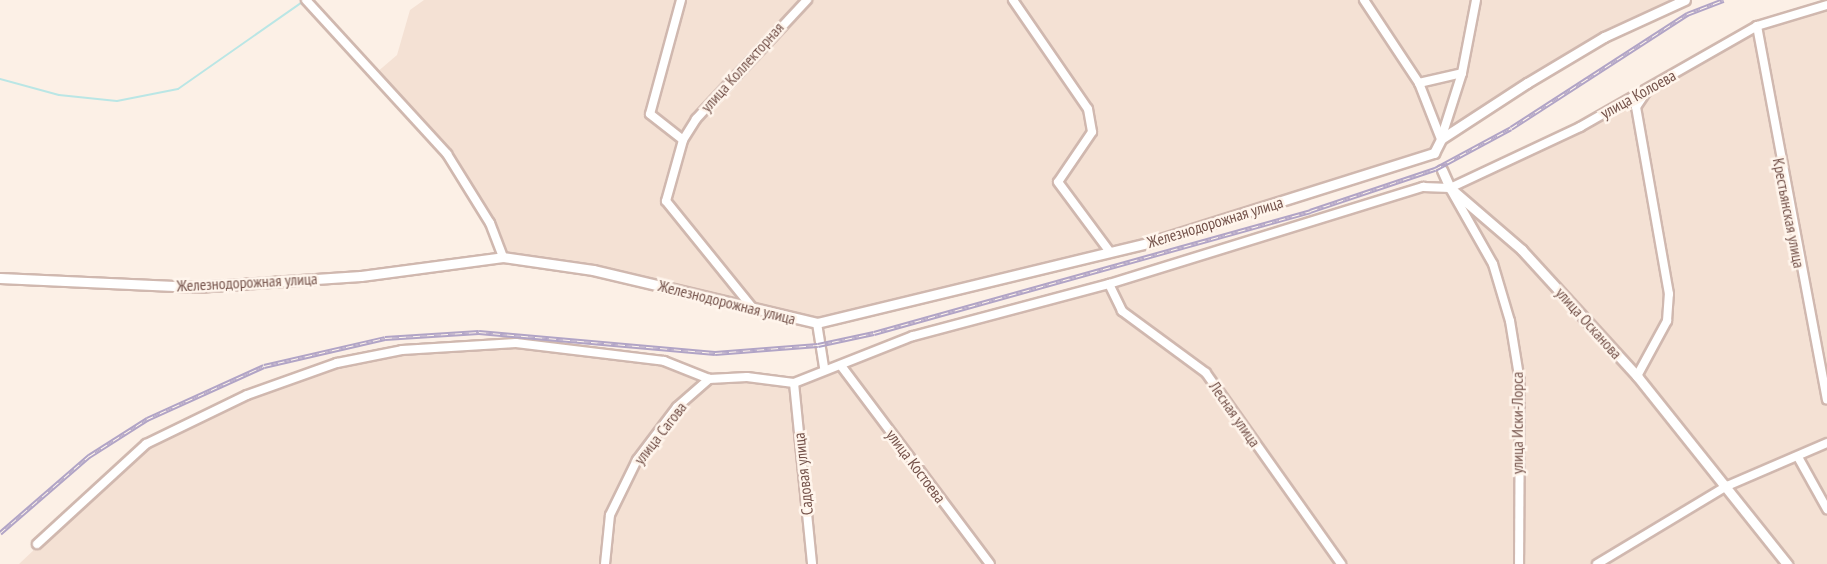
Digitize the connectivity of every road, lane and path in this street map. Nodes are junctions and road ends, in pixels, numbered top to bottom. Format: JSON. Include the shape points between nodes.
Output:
{"nodes":[{"id":1,"x":306,"y":0,"type":"edge"},
{"id":2,"x":681,"y":0,"type":"edge"},
{"id":3,"x":807,"y":0,"type":"edge"},
{"id":4,"x":1012,"y":0,"type":"edge"},
{"id":5,"x":1364,"y":0,"type":"edge"},
{"id":6,"x":1476,"y":0,"type":"edge"},
{"id":7,"x":1685,"y":0,"type":"edge"},
{"id":8,"x":1827,"y":5,"type":"edge"},
{"id":9,"x":1757,"y":26,"type":"junction"},
{"id":10,"x":1462,"y":73,"type":"junction"},
{"id":11,"x":1419,"y":83,"type":"junction"},
{"id":12,"x":1649,"y":87,"type":"junction"},
{"id":13,"x":1451,"y":115,"type":"junction"},
{"id":14,"x":1464,"y":125,"type":"junction"},
{"id":15,"x":1441,"y":139,"type":"junction"},
{"id":16,"x":683,"y":140,"type":"junction"},
{"id":17,"x":1434,"y":153,"type":"junction"},
{"id":18,"x":1450,"y":188,"type":"junction"},
{"id":19,"x":1110,"y":252,"type":"junction"},
{"id":20,"x":503,"y":257,"type":"junction"},
{"id":21,"x":0,"y":278,"type":"edge"},
{"id":22,"x":1109,"y":284,"type":"junction"},
{"id":23,"x":751,"y":306,"type":"junction"},
{"id":24,"x":817,"y":323,"type":"junction"},
{"id":25,"x":824,"y":367,"type":"junction"},
{"id":26,"x":842,"y":367,"type":"junction"},
{"id":27,"x":1637,"y":376,"type":"junction"},
{"id":28,"x":709,"y":379,"type":"junction"},
{"id":29,"x":794,"y":383,"type":"junction"},
{"id":30,"x":1827,"y":399,"type":"edge"},
{"id":31,"x":1827,"y":443,"type":"edge"},
{"id":32,"x":1798,"y":457,"type":"junction"},
{"id":33,"x":1727,"y":486,"type":"junction"},
{"id":34,"x":1827,"y":509,"type":"edge"},
{"id":35,"x":37,"y":544,"type":"dead end"},
{"id":36,"x":605,"y":564,"type":"edge"},
{"id":37,"x":812,"y":564,"type":"edge"},
{"id":38,"x":990,"y":564,"type":"edge"},
{"id":39,"x":1341,"y":564,"type":"edge"},
{"id":40,"x":1519,"y":564,"type":"edge"},
{"id":41,"x":1597,"y":564,"type":"edge"},
{"id":42,"x":1787,"y":564,"type":"edge"}],
"edges":[{"from":1,"to":20,"type":"street","via":[[447,154],[490,223]]},
{"from":2,"to":16,"type":"street","via":[[650,114]]},
{"from":3,"to":16,"type":"street","name":"улица Коллекторная","via":[[696,119]]},
{"from":4,"to":19,"type":"street","via":[[1088,109],[1092,132],[1058,182]]},
{"from":5,"to":11,"type":"street"},
{"from":6,"to":10,"type":"street"},
{"from":7,"to":14,"type":"street","via":[[1604,38]]},
{"from":8,"to":9,"type":"street","name":"улица Колоева"},
{"from":9,"to":12,"type":"street","name":"улица Колоева"},
{"from":9,"to":30,"type":"street","name":"Крестьянская улица"},
{"from":10,"to":11,"type":"street"},
{"from":10,"to":13,"type":"street"},
{"from":11,"to":15,"type":"street"},
{"from":12,"to":18,"type":"street","name":"улица Колоева"},
{"from":12,"to":27,"type":"street","via":[[1636,107],[1643,126],[1670,294],[1666,321]]},
{"from":13,"to":14,"type":"street"},
{"from":13,"to":15,"type":"street"},
{"from":14,"to":15,"type":"street"},
{"from":15,"to":17,"type":"street"},
{"from":16,"to":23,"type":"street","name":"улица Коллекторная","via":[[666,201]]},
{"from":17,"to":18,"type":"street","name":"улица Осканова"},
{"from":17,"to":19,"type":"street","name":"Железнодорожная улица"},
{"from":18,"to":22,"type":"street","via":[[1422,188]]},
{"from":18,"to":27,"type":"street","name":"улица Осканова","via":[[1522,250]]},
{"from":18,"to":40,"type":"street","name":"улица Иски-Лорса","via":[[1493,264],[1510,321],[1520,382]]},
{"from":19,"to":24,"type":"street","name":"Железнодорожная улица"},
{"from":20,"to":21,"type":"street","name":"Железнодорожная улица","via":[[361,276],[196,287]]},
{"from":20,"to":23,"type":"street","name":"Железнодорожная улица","via":[[593,270]]},
{"from":22,"to":26,"type":"street","via":[[913,336]]},
{"from":22,"to":39,"type":"street","name":"Лесная улица","via":[[1122,311],[1206,374]]},
{"from":23,"to":24,"type":"street","name":"Железнодорожная улица"},
{"from":24,"to":25,"type":"street"},
{"from":25,"to":26,"type":"street"},
{"from":25,"to":29,"type":"street"},
{"from":26,"to":38,"type":"street","name":"улица Костоева"},
{"from":27,"to":33,"type":"street","name":"улица Осканова"},
{"from":28,"to":29,"type":"street","via":[[747,377]]},
{"from":28,"to":35,"type":"street","via":[[664,361],[516,343],[402,350],[337,363],[247,395],[146,444]]},
{"from":28,"to":36,"type":"street","name":"улица Сагова","via":[[677,407],[637,460],[610,515]]},
{"from":29,"to":37,"type":"street","name":"Садовая улица"},
{"from":31,"to":32,"type":"street"},
{"from":32,"to":33,"type":"street"},
{"from":32,"to":34,"type":"street"},
{"from":33,"to":41,"type":"street"},
{"from":33,"to":42,"type":"street","name":"улица Осканова"}]}
